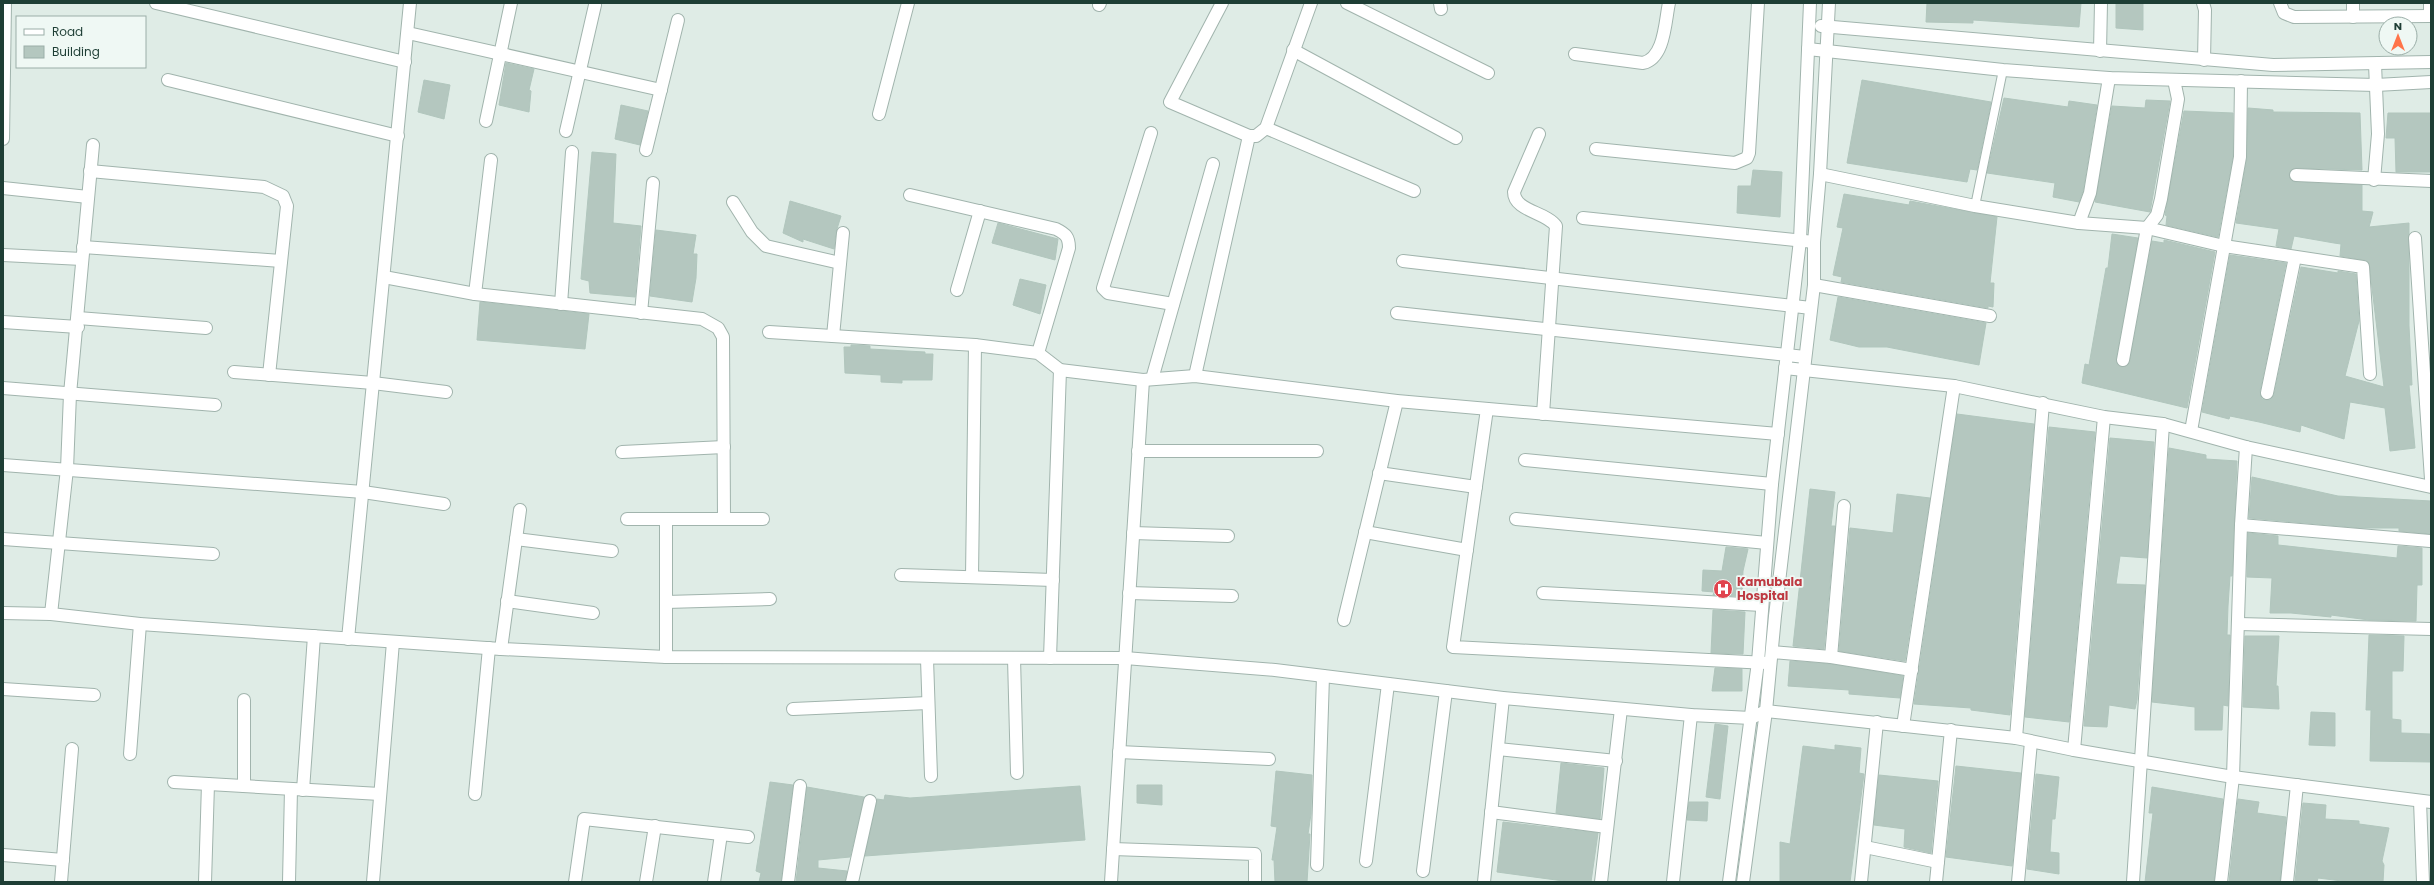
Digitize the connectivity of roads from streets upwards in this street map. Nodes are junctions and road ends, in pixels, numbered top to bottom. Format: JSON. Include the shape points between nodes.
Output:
{"nodes":[{"id":1,"x":5,"y":3,"type":"edge"},
{"id":2,"x":156,"y":3,"type":"edge"},
{"id":3,"x":410,"y":3,"type":"edge"},
{"id":4,"x":511,"y":3,"type":"edge"},
{"id":5,"x":908,"y":3,"type":"edge"},
{"id":6,"x":1222,"y":3,"type":"edge"},
{"id":7,"x":1311,"y":3,"type":"edge"},
{"id":8,"x":1347,"y":3,"type":"edge"},
{"id":9,"x":1669,"y":3,"type":"edge"},
{"id":10,"x":1758,"y":3,"type":"edge"},
{"id":11,"x":1810,"y":3,"type":"edge"},
{"id":12,"x":1829,"y":3,"type":"edge"},
{"id":13,"x":2101,"y":3,"type":"edge"},
{"id":14,"x":2203,"y":3,"type":"edge"},
{"id":15,"x":2280,"y":3,"type":"edge"},
{"id":16,"x":2353,"y":3,"type":"edge"},
{"id":17,"x":2430,"y":3,"type":"edge"},
{"id":18,"x":595,"y":6,"type":"dead end"},
{"id":19,"x":2431,"y":16,"type":"edge"},
{"id":20,"x":2353,"y":17,"type":"junction"},
{"id":21,"x":678,"y":20,"type":"dead end"},
{"id":22,"x":1809,"y":25,"type":"junction"},
{"id":23,"x":1827,"y":27,"type":"junction"},
{"id":24,"x":408,"y":33,"type":"junction"},
{"id":25,"x":1808,"y":49,"type":"junction"},
{"id":26,"x":1292,"y":50,"type":"junction"},
{"id":27,"x":1827,"y":51,"type":"junction"},
{"id":28,"x":2100,"y":51,"type":"junction"},
{"id":29,"x":1575,"y":54,"type":"dead end"},
{"id":30,"x":500,"y":55,"type":"junction"},
{"id":31,"x":2204,"y":60,"type":"junction"},
{"id":32,"x":405,"y":62,"type":"junction"},
{"id":33,"x":2431,"y":62,"type":"edge"},
{"id":34,"x":2375,"y":64,"type":"junction"},
{"id":35,"x":579,"y":72,"type":"junction"},
{"id":36,"x":1488,"y":73,"type":"dead end"},
{"id":37,"x":2109,"y":78,"type":"junction"},
{"id":38,"x":168,"y":80,"type":"dead end"},
{"id":39,"x":2174,"y":80,"type":"junction"},
{"id":40,"x":2242,"y":81,"type":"junction"},
{"id":41,"x":2431,"y":82,"type":"edge"},
{"id":42,"x":2376,"y":85,"type":"junction"},
{"id":43,"x":661,"y":90,"type":"junction"},
{"id":44,"x":879,"y":114,"type":"dead end"},
{"id":45,"x":486,"y":121,"type":"dead end"},
{"id":46,"x":1266,"y":128,"type":"junction"},
{"id":47,"x":566,"y":131,"type":"dead end"},
{"id":48,"x":1151,"y":133,"type":"dead end"},
{"id":49,"x":1539,"y":134,"type":"dead end"},
{"id":50,"x":398,"y":136,"type":"junction"},
{"id":51,"x":1249,"y":136,"type":"junction"},
{"id":52,"x":1456,"y":138,"type":"dead end"},
{"id":53,"x":3,"y":140,"type":"edge"},
{"id":54,"x":92,"y":145,"type":"dead end"},
{"id":55,"x":1596,"y":149,"type":"dead end"},
{"id":56,"x":646,"y":150,"type":"dead end"},
{"id":57,"x":572,"y":152,"type":"dead end"},
{"id":58,"x":492,"y":160,"type":"dead end"},
{"id":59,"x":1213,"y":164,"type":"dead end"},
{"id":60,"x":90,"y":171,"type":"junction"},
{"id":61,"x":1820,"y":174,"type":"junction"},
{"id":62,"x":2296,"y":175,"type":"dead end"},
{"id":63,"x":2374,"y":180,"type":"junction"},
{"id":64,"x":2431,"y":180,"type":"edge"},
{"id":65,"x":653,"y":183,"type":"dead end"},
{"id":66,"x":3,"y":188,"type":"edge"},
{"id":67,"x":1414,"y":191,"type":"dead end"},
{"id":68,"x":910,"y":194,"type":"dead end"},
{"id":69,"x":88,"y":197,"type":"junction"},
{"id":70,"x":733,"y":202,"type":"dead end"},
{"id":71,"x":980,"y":211,"type":"junction"},
{"id":72,"x":1583,"y":218,"type":"dead end"},
{"id":73,"x":2079,"y":223,"type":"junction"},
{"id":74,"x":2147,"y":228,"type":"junction"},
{"id":75,"x":843,"y":232,"type":"dead end"},
{"id":76,"x":2415,"y":238,"type":"dead end"},
{"id":77,"x":1800,"y":240,"type":"junction"},
{"id":78,"x":1814,"y":242,"type":"junction"},
{"id":79,"x":2224,"y":246,"type":"junction"},
{"id":80,"x":83,"y":253,"type":"junction"},
{"id":81,"x":3,"y":255,"type":"edge"},
{"id":82,"x":2295,"y":257,"type":"junction"},
{"id":83,"x":281,"y":261,"type":"junction"},
{"id":84,"x":1403,"y":261,"type":"dead end"},
{"id":85,"x":840,"y":263,"type":"junction"},
{"id":86,"x":384,"y":277,"type":"junction"},
{"id":87,"x":1551,"y":278,"type":"junction"},
{"id":88,"x":1814,"y":285,"type":"junction"},
{"id":89,"x":957,"y":290,"type":"dead end"},
{"id":90,"x":474,"y":294,"type":"junction"},
{"id":91,"x":561,"y":304,"type":"junction"},
{"id":92,"x":1173,"y":304,"type":"junction"},
{"id":93,"x":1792,"y":306,"type":"junction"},
{"id":94,"x":1811,"y":308,"type":"junction"},
{"id":95,"x":641,"y":313,"type":"junction"},
{"id":96,"x":1397,"y":313,"type":"dead end"},
{"id":97,"x":1990,"y":316,"type":"dead end"},
{"id":98,"x":3,"y":322,"type":"edge"},
{"id":99,"x":78,"y":323,"type":"junction"},
{"id":100,"x":206,"y":328,"type":"dead end"},
{"id":101,"x":1549,"y":330,"type":"junction"},
{"id":102,"x":769,"y":332,"type":"dead end"},
{"id":103,"x":833,"y":336,"type":"junction"},
{"id":104,"x":975,"y":345,"type":"junction"},
{"id":105,"x":1038,"y":353,"type":"junction"},
{"id":106,"x":1805,"y":357,"type":"junction"},
{"id":107,"x":2123,"y":360,"type":"dead end"},
{"id":108,"x":1786,"y":362,"type":"junction"},
{"id":109,"x":1060,"y":370,"type":"junction"},
{"id":110,"x":1804,"y":370,"type":"junction"},
{"id":111,"x":234,"y":372,"type":"dead end"},
{"id":112,"x":2370,"y":374,"type":"dead end"},
{"id":113,"x":269,"y":375,"type":"junction"},
{"id":114,"x":1195,"y":376,"type":"junction"},
{"id":115,"x":2428,"y":376,"type":"edge"},
{"id":116,"x":1148,"y":380,"type":"junction"},
{"id":117,"x":373,"y":383,"type":"junction"},
{"id":118,"x":1954,"y":386,"type":"junction"},
{"id":119,"x":3,"y":388,"type":"edge"},
{"id":120,"x":446,"y":392,"type":"dead end"},
{"id":121,"x":2267,"y":393,"type":"dead end"},
{"id":122,"x":70,"y":394,"type":"junction"},
{"id":123,"x":1397,"y":401,"type":"junction"},
{"id":124,"x":2043,"y":403,"type":"junction"},
{"id":125,"x":215,"y":405,"type":"dead end"},
{"id":126,"x":1486,"y":409,"type":"junction"},
{"id":127,"x":1543,"y":414,"type":"junction"},
{"id":128,"x":2104,"y":417,"type":"junction"},
{"id":129,"x":2163,"y":424,"type":"junction"},
{"id":130,"x":2191,"y":431,"type":"junction"},
{"id":131,"x":1778,"y":434,"type":"junction"},
{"id":132,"x":724,"y":447,"type":"junction"},
{"id":133,"x":2246,"y":447,"type":"junction"},
{"id":134,"x":1138,"y":451,"type":"junction"},
{"id":135,"x":1317,"y":451,"type":"dead end"},
{"id":136,"x":622,"y":452,"type":"dead end"},
{"id":137,"x":1525,"y":460,"type":"dead end"},
{"id":138,"x":3,"y":465,"type":"edge"},
{"id":139,"x":66,"y":469,"type":"junction"},
{"id":140,"x":1379,"y":473,"type":"junction"},
{"id":141,"x":2431,"y":480,"type":"edge"},
{"id":142,"x":1772,"y":484,"type":"junction"},
{"id":143,"x":1476,"y":487,"type":"junction"},
{"id":144,"x":2431,"y":487,"type":"edge"},
{"id":145,"x":363,"y":492,"type":"junction"},
{"id":146,"x":444,"y":504,"type":"dead end"},
{"id":147,"x":1844,"y":506,"type":"dead end"},
{"id":148,"x":520,"y":510,"type":"dead end"},
{"id":149,"x":1516,"y":519,"type":"dead end"},
{"id":150,"x":627,"y":520,"type":"dead end"},
{"id":151,"x":666,"y":520,"type":"junction"},
{"id":152,"x":724,"y":520,"type":"junction"},
{"id":153,"x":763,"y":520,"type":"dead end"},
{"id":154,"x":2242,"y":525,"type":"junction"},
{"id":155,"x":1365,"y":532,"type":"junction"},
{"id":156,"x":1133,"y":533,"type":"junction"},
{"id":157,"x":1228,"y":536,"type":"dead end"},
{"id":158,"x":3,"y":539,"type":"edge"},
{"id":159,"x":516,"y":539,"type":"junction"},
{"id":160,"x":2430,"y":541,"type":"edge"},
{"id":161,"x":58,"y":543,"type":"junction"},
{"id":162,"x":1767,"y":543,"type":"junction"},
{"id":163,"x":1467,"y":550,"type":"junction"},
{"id":164,"x":612,"y":551,"type":"dead end"},
{"id":165,"x":213,"y":554,"type":"dead end"},
{"id":166,"x":901,"y":575,"type":"dead end"},
{"id":167,"x":972,"y":577,"type":"junction"},
{"id":168,"x":1053,"y":580,"type":"junction"},
{"id":169,"x":1129,"y":593,"type":"junction"},
{"id":170,"x":1543,"y":593,"type":"dead end"},
{"id":171,"x":1232,"y":596,"type":"dead end"},
{"id":172,"x":770,"y":599,"type":"dead end"},
{"id":173,"x":507,"y":601,"type":"junction"},
{"id":174,"x":666,"y":602,"type":"junction"},
{"id":175,"x":1762,"y":606,"type":"junction"},
{"id":176,"x":3,"y":613,"type":"edge"},
{"id":177,"x":593,"y":613,"type":"dead end"},
{"id":178,"x":51,"y":614,"type":"junction"},
{"id":179,"x":1344,"y":620,"type":"dead end"},
{"id":180,"x":140,"y":624,"type":"junction"},
{"id":181,"x":2239,"y":624,"type":"junction"},
{"id":182,"x":2431,"y":629,"type":"edge"},
{"id":183,"x":314,"y":636,"type":"junction"},
{"id":184,"x":348,"y":639,"type":"junction"},
{"id":185,"x":393,"y":642,"type":"junction"},
{"id":186,"x":495,"y":649,"type":"junction"},
{"id":187,"x":666,"y":657,"type":"junction"},
{"id":188,"x":1831,"y":657,"type":"junction"},
{"id":189,"x":1014,"y":658,"type":"junction"},
{"id":190,"x":1050,"y":658,"type":"junction"},
{"id":191,"x":1125,"y":658,"type":"junction"},
{"id":192,"x":1771,"y":658,"type":"junction"},
{"id":193,"x":927,"y":659,"type":"junction"},
{"id":194,"x":1758,"y":662,"type":"junction"},
{"id":195,"x":1912,"y":670,"type":"junction"},
{"id":196,"x":1323,"y":676,"type":"junction"},
{"id":197,"x":1388,"y":684,"type":"junction"},
{"id":198,"x":3,"y":689,"type":"edge"},
{"id":199,"x":1446,"y":691,"type":"junction"},
{"id":200,"x":94,"y":696,"type":"dead end"},
{"id":201,"x":1503,"y":698,"type":"junction"},
{"id":202,"x":244,"y":700,"type":"dead end"},
{"id":203,"x":928,"y":703,"type":"junction"},
{"id":204,"x":793,"y":709,"type":"dead end"},
{"id":205,"x":1621,"y":709,"type":"junction"},
{"id":206,"x":1766,"y":711,"type":"junction"},
{"id":207,"x":1691,"y":715,"type":"junction"},
{"id":208,"x":1752,"y":718,"type":"junction"},
{"id":209,"x":1877,"y":722,"type":"junction"},
{"id":210,"x":1903,"y":726,"type":"junction"},
{"id":211,"x":1951,"y":730,"type":"junction"},
{"id":212,"x":2016,"y":738,"type":"junction"},
{"id":213,"x":2030,"y":742,"type":"junction"},
{"id":214,"x":72,"y":749,"type":"dead end"},
{"id":215,"x":1498,"y":749,"type":"junction"},
{"id":216,"x":2074,"y":750,"type":"junction"},
{"id":217,"x":1119,"y":752,"type":"junction"},
{"id":218,"x":130,"y":754,"type":"dead end"},
{"id":219,"x":1268,"y":759,"type":"dead end"},
{"id":220,"x":1616,"y":761,"type":"junction"},
{"id":221,"x":2140,"y":762,"type":"junction"},
{"id":222,"x":1017,"y":773,"type":"dead end"},
{"id":223,"x":931,"y":776,"type":"dead end"},
{"id":224,"x":2233,"y":777,"type":"junction"},
{"id":225,"x":174,"y":782,"type":"dead end"},
{"id":226,"x":208,"y":784,"type":"junction"},
{"id":227,"x":2297,"y":785,"type":"junction"},
{"id":228,"x":244,"y":786,"type":"junction"},
{"id":229,"x":800,"y":786,"type":"dead end"},
{"id":230,"x":297,"y":789,"type":"junction"},
{"id":231,"x":380,"y":794,"type":"junction"},
{"id":232,"x":475,"y":794,"type":"dead end"},
{"id":233,"x":870,"y":801,"type":"dead end"},
{"id":234,"x":2426,"y":801,"type":"edge"},
{"id":235,"x":1491,"y":812,"type":"junction"},
{"id":236,"x":655,"y":826,"type":"junction"},
{"id":237,"x":1607,"y":827,"type":"junction"},
{"id":238,"x":721,"y":834,"type":"junction"},
{"id":239,"x":748,"y":836,"type":"dead end"},
{"id":240,"x":1865,"y":847,"type":"junction"},
{"id":241,"x":1113,"y":849,"type":"junction"},
{"id":242,"x":3,"y":855,"type":"edge"},
{"id":243,"x":63,"y":860,"type":"junction"},
{"id":244,"x":1366,"y":861,"type":"dead end"},
{"id":245,"x":1938,"y":862,"type":"junction"},
{"id":246,"x":1317,"y":865,"type":"dead end"},
{"id":247,"x":1423,"y":871,"type":"dead end"},
{"id":248,"x":61,"y":882,"type":"edge"},
{"id":249,"x":205,"y":882,"type":"edge"},
{"id":250,"x":289,"y":882,"type":"edge"},
{"id":251,"x":373,"y":882,"type":"edge"},
{"id":252,"x":575,"y":882,"type":"edge"},
{"id":253,"x":646,"y":882,"type":"edge"},
{"id":254,"x":714,"y":882,"type":"edge"},
{"id":255,"x":788,"y":882,"type":"edge"},
{"id":256,"x":852,"y":882,"type":"edge"},
{"id":257,"x":1111,"y":882,"type":"edge"},
{"id":258,"x":1255,"y":882,"type":"edge"},
{"id":259,"x":1484,"y":882,"type":"edge"},
{"id":260,"x":1601,"y":882,"type":"edge"},
{"id":261,"x":1673,"y":882,"type":"edge"},
{"id":262,"x":1729,"y":882,"type":"edge"},
{"id":263,"x":1743,"y":882,"type":"edge"},
{"id":264,"x":1861,"y":882,"type":"edge"},
{"id":265,"x":1936,"y":882,"type":"edge"},
{"id":266,"x":2018,"y":882,"type":"edge"},
{"id":267,"x":2133,"y":882,"type":"edge"},
{"id":268,"x":2221,"y":882,"type":"edge"},
{"id":269,"x":2287,"y":882,"type":"edge"},
{"id":270,"x":2423,"y":882,"type":"edge"}],
"edges":[{"from":1,"to":53,"type":"street"},
{"from":2,"to":32,"type":"street"},
{"from":3,"to":24,"type":"street"},
{"from":4,"to":30,"type":"street"},
{"from":5,"to":44,"type":"street"},
{"from":6,"to":51,"type":"street","via":[[1170,102]]},
{"from":7,"to":26,"type":"street"},
{"from":8,"to":36,"type":"street"},
{"from":9,"to":29,"type":"street","via":[[1658,52],[1650,61],[1643,63]]},
{"from":10,"to":55,"type":"street","via":[[1747,158],[1735,163]]},
{"from":11,"to":22,"type":"street"},
{"from":12,"to":23,"type":"street"},
{"from":13,"to":28,"type":"street"},
{"from":14,"to":31,"type":"street"},
{"from":15,"to":20,"type":"street","via":[[2284,13],[2294,17]]},
{"from":16,"to":20,"type":"street"},
{"from":17,"to":19,"type":"street"},
{"from":18,"to":35,"type":"street"},
{"from":19,"to":20,"type":"street"},
{"from":21,"to":43,"type":"street"},
{"from":22,"to":23,"type":"street"},
{"from":22,"to":25,"type":"street"},
{"from":23,"to":27,"type":"street"},
{"from":23,"to":28,"type":"street"},
{"from":24,"to":30,"type":"street"},
{"from":24,"to":32,"type":"street"},
{"from":25,"to":27,"type":"street"},
{"from":25,"to":77,"type":"street"},
{"from":26,"to":46,"type":"street"},
{"from":26,"to":52,"type":"street"},
{"from":27,"to":37,"type":"street","via":[[2003,70]]},
{"from":27,"to":61,"type":"street"},
{"from":28,"to":31,"type":"street"},
{"from":30,"to":35,"type":"street"},
{"from":30,"to":45,"type":"street"},
{"from":31,"to":34,"type":"street","via":[[2281,65]]},
{"from":32,"to":50,"type":"street"},
{"from":33,"to":34,"type":"street"},
{"from":34,"to":42,"type":"street"},
{"from":35,"to":43,"type":"street"},
{"from":35,"to":47,"type":"street"},
{"from":37,"to":39,"type":"street"},
{"from":37,"to":73,"type":"street","via":[[2090,193]]},
{"from":38,"to":50,"type":"street"},
{"from":39,"to":40,"type":"street"},
{"from":39,"to":74,"type":"street","via":[[2178,99],[2161,199],[2157,215]]},
{"from":40,"to":42,"type":"street"},
{"from":40,"to":79,"type":"street","via":[[2240,156]]},
{"from":41,"to":42,"type":"street"},
{"from":42,"to":63,"type":"street","via":[[2378,134]]},
{"from":43,"to":56,"type":"street"},
{"from":46,"to":51,"type":"street","via":[[1256,136]]},
{"from":46,"to":67,"type":"street"},
{"from":48,"to":92,"type":"street","via":[[1103,288],[1108,293]]},
{"from":49,"to":87,"type":"street","via":[[1514,192],[1514,198],[1518,203],[1552,220],[1556,226]]},
{"from":50,"to":86,"type":"street"},
{"from":51,"to":114,"type":"street"},
{"from":54,"to":60,"type":"street"},
{"from":57,"to":91,"type":"street"},
{"from":58,"to":90,"type":"street"},
{"from":59,"to":92,"type":"street"},
{"from":60,"to":69,"type":"street"},
{"from":60,"to":83,"type":"street","via":[[264,187],[274,191],[283,196],[286,206]]},
{"from":61,"to":73,"type":"street","via":[[1975,206]]},
{"from":61,"to":78,"type":"street"},
{"from":62,"to":63,"type":"street"},
{"from":63,"to":64,"type":"street"},
{"from":65,"to":95,"type":"street"},
{"from":66,"to":69,"type":"street"},
{"from":68,"to":71,"type":"street"},
{"from":69,"to":80,"type":"street"},
{"from":70,"to":85,"type":"street","via":[[752,232],[766,246]]},
{"from":71,"to":89,"type":"street"},
{"from":71,"to":105,"type":"street","via":[[1056,229],[1069,239],[1069,248]]},
{"from":72,"to":77,"type":"street"},
{"from":73,"to":74,"type":"street"},
{"from":74,"to":79,"type":"street"},
{"from":74,"to":107,"type":"street"},
{"from":75,"to":85,"type":"street"},
{"from":76,"to":115,"type":"street"},
{"from":77,"to":78,"type":"street"},
{"from":77,"to":93,"type":"street"},
{"from":78,"to":88,"type":"street"},
{"from":79,"to":82,"type":"street"},
{"from":79,"to":130,"type":"street"},
{"from":80,"to":81,"type":"street"},
{"from":80,"to":83,"type":"street"},
{"from":80,"to":99,"type":"street"},
{"from":82,"to":112,"type":"street","via":[[2363,268]]},
{"from":82,"to":121,"type":"street"},
{"from":83,"to":113,"type":"street"},
{"from":84,"to":87,"type":"street"},
{"from":85,"to":103,"type":"street"},
{"from":86,"to":90,"type":"street"},
{"from":86,"to":117,"type":"street"},
{"from":87,"to":93,"type":"street"},
{"from":87,"to":101,"type":"street"},
{"from":88,"to":94,"type":"street"},
{"from":88,"to":97,"type":"street"},
{"from":90,"to":91,"type":"street"},
{"from":91,"to":95,"type":"street"},
{"from":92,"to":116,"type":"street"},
{"from":93,"to":94,"type":"street"},
{"from":93,"to":108,"type":"street"},
{"from":94,"to":106,"type":"street"},
{"from":95,"to":132,"type":"street","via":[[702,320],[718,328],[723,337]]},
{"from":96,"to":101,"type":"street"},
{"from":98,"to":99,"type":"street"},
{"from":99,"to":100,"type":"street"},
{"from":99,"to":122,"type":"street"},
{"from":101,"to":108,"type":"street"},
{"from":101,"to":127,"type":"street"},
{"from":102,"to":103,"type":"street"},
{"from":103,"to":104,"type":"street"},
{"from":104,"to":105,"type":"street"},
{"from":104,"to":167,"type":"street"},
{"from":105,"to":109,"type":"street"},
{"from":106,"to":108,"type":"street"},
{"from":106,"to":110,"type":"street"},
{"from":108,"to":110,"type":"street"},
{"from":108,"to":131,"type":"street"},
{"from":109,"to":116,"type":"street"},
{"from":109,"to":168,"type":"street"},
{"from":110,"to":118,"type":"street"},
{"from":110,"to":192,"type":"street"},
{"from":111,"to":113,"type":"street"},
{"from":113,"to":117,"type":"street"},
{"from":114,"to":116,"type":"street"},
{"from":114,"to":123,"type":"street"},
{"from":115,"to":141,"type":"street"},
{"from":116,"to":134,"type":"street"},
{"from":117,"to":120,"type":"street"},
{"from":117,"to":145,"type":"street"},
{"from":118,"to":124,"type":"street"},
{"from":118,"to":195,"type":"street"},
{"from":119,"to":122,"type":"street"},
{"from":122,"to":125,"type":"street"},
{"from":122,"to":139,"type":"street"},
{"from":123,"to":126,"type":"street"},
{"from":123,"to":140,"type":"street"},
{"from":124,"to":128,"type":"street"},
{"from":124,"to":212,"type":"street"},
{"from":126,"to":127,"type":"street"},
{"from":126,"to":143,"type":"street"},
{"from":127,"to":131,"type":"street"},
{"from":128,"to":129,"type":"street"},
{"from":128,"to":216,"type":"street"},
{"from":129,"to":130,"type":"street"},
{"from":129,"to":221,"type":"street"},
{"from":130,"to":133,"type":"street"},
{"from":131,"to":142,"type":"street"},
{"from":132,"to":136,"type":"street"},
{"from":132,"to":152,"type":"street"},
{"from":133,"to":144,"type":"street"},
{"from":133,"to":154,"type":"street"},
{"from":134,"to":135,"type":"street"},
{"from":134,"to":156,"type":"street"},
{"from":137,"to":142,"type":"street"},
{"from":138,"to":139,"type":"street"},
{"from":139,"to":145,"type":"street"},
{"from":139,"to":161,"type":"street"},
{"from":140,"to":143,"type":"street"},
{"from":140,"to":155,"type":"street"},
{"from":142,"to":162,"type":"street"},
{"from":143,"to":163,"type":"street"},
{"from":145,"to":146,"type":"street"},
{"from":145,"to":184,"type":"street"},
{"from":147,"to":188,"type":"street"},
{"from":148,"to":159,"type":"street"},
{"from":149,"to":162,"type":"street"},
{"from":150,"to":151,"type":"street"},
{"from":151,"to":152,"type":"street"},
{"from":151,"to":174,"type":"street"},
{"from":152,"to":153,"type":"street"},
{"from":154,"to":160,"type":"street"},
{"from":154,"to":181,"type":"street"},
{"from":155,"to":163,"type":"street"},
{"from":155,"to":179,"type":"street"},
{"from":156,"to":157,"type":"street"},
{"from":156,"to":169,"type":"street"},
{"from":158,"to":161,"type":"street"},
{"from":159,"to":164,"type":"street"},
{"from":159,"to":173,"type":"street"},
{"from":161,"to":165,"type":"street"},
{"from":161,"to":178,"type":"street"},
{"from":162,"to":175,"type":"street"},
{"from":163,"to":194,"type":"street","via":[[1453,646]]},
{"from":166,"to":167,"type":"street"},
{"from":167,"to":168,"type":"street"},
{"from":168,"to":190,"type":"street"},
{"from":169,"to":171,"type":"street"},
{"from":169,"to":191,"type":"street"},
{"from":170,"to":175,"type":"street"},
{"from":172,"to":174,"type":"street"},
{"from":173,"to":177,"type":"street"},
{"from":173,"to":186,"type":"street"},
{"from":174,"to":187,"type":"street"},
{"from":175,"to":194,"type":"street"},
{"from":176,"to":178,"type":"street"},
{"from":178,"to":180,"type":"street"},
{"from":180,"to":183,"type":"street"},
{"from":180,"to":218,"type":"street"},
{"from":181,"to":182,"type":"street"},
{"from":181,"to":224,"type":"street"},
{"from":183,"to":184,"type":"street"},
{"from":183,"to":230,"type":"street"},
{"from":184,"to":185,"type":"street"},
{"from":185,"to":186,"type":"street"},
{"from":185,"to":231,"type":"street"},
{"from":186,"to":187,"type":"street"},
{"from":186,"to":232,"type":"street"},
{"from":187,"to":193,"type":"street"},
{"from":188,"to":192,"type":"street"},
{"from":188,"to":195,"type":"street"},
{"from":189,"to":190,"type":"street"},
{"from":189,"to":193,"type":"street"},
{"from":189,"to":222,"type":"street"},
{"from":190,"to":191,"type":"street"},
{"from":191,"to":196,"type":"street"},
{"from":191,"to":217,"type":"street"},
{"from":192,"to":194,"type":"street"},
{"from":192,"to":206,"type":"street"},
{"from":193,"to":203,"type":"street"},
{"from":194,"to":208,"type":"street"},
{"from":195,"to":210,"type":"street"},
{"from":196,"to":197,"type":"street"},
{"from":196,"to":246,"type":"street"},
{"from":197,"to":199,"type":"street"},
{"from":197,"to":244,"type":"street"},
{"from":198,"to":200,"type":"street"},
{"from":199,"to":201,"type":"street"},
{"from":199,"to":247,"type":"street"},
{"from":201,"to":205,"type":"street"},
{"from":201,"to":215,"type":"street"},
{"from":202,"to":228,"type":"street"},
{"from":203,"to":204,"type":"street"},
{"from":203,"to":223,"type":"street"},
{"from":205,"to":207,"type":"street"},
{"from":205,"to":220,"type":"street"},
{"from":206,"to":208,"type":"street"},
{"from":206,"to":209,"type":"street"},
{"from":206,"to":263,"type":"street"},
{"from":207,"to":208,"type":"street"},
{"from":207,"to":261,"type":"street"},
{"from":208,"to":262,"type":"street"},
{"from":209,"to":210,"type":"street"},
{"from":209,"to":240,"type":"street"},
{"from":210,"to":211,"type":"street"},
{"from":211,"to":212,"type":"street"},
{"from":211,"to":245,"type":"street"},
{"from":212,"to":213,"type":"street"},
{"from":213,"to":216,"type":"street"},
{"from":213,"to":266,"type":"street"},
{"from":214,"to":243,"type":"street"},
{"from":215,"to":220,"type":"street"},
{"from":215,"to":235,"type":"street"},
{"from":216,"to":221,"type":"street"},
{"from":217,"to":219,"type":"street"},
{"from":217,"to":241,"type":"street"},
{"from":220,"to":237,"type":"street"},
{"from":221,"to":224,"type":"street"},
{"from":221,"to":267,"type":"street"},
{"from":224,"to":227,"type":"street"},
{"from":224,"to":268,"type":"street"},
{"from":225,"to":226,"type":"street"},
{"from":226,"to":228,"type":"street"},
{"from":226,"to":249,"type":"street"},
{"from":227,"to":234,"type":"street"},
{"from":227,"to":269,"type":"street"},
{"from":228,"to":230,"type":"street"},
{"from":229,"to":255,"type":"street"},
{"from":230,"to":231,"type":"street"},
{"from":230,"to":250,"type":"street"},
{"from":231,"to":251,"type":"street"},
{"from":233,"to":256,"type":"street"},
{"from":234,"to":270,"type":"street"},
{"from":235,"to":237,"type":"street"},
{"from":235,"to":259,"type":"street"},
{"from":236,"to":238,"type":"street"},
{"from":236,"to":252,"type":"street","via":[[584,819]]},
{"from":236,"to":253,"type":"street"},
{"from":237,"to":260,"type":"street"},
{"from":238,"to":239,"type":"street"},
{"from":238,"to":254,"type":"street"},
{"from":240,"to":245,"type":"street"},
{"from":240,"to":264,"type":"street"},
{"from":241,"to":257,"type":"street"},
{"from":241,"to":258,"type":"street","via":[[1255,854]]},
{"from":242,"to":243,"type":"street"},
{"from":243,"to":248,"type":"street"},
{"from":245,"to":265,"type":"street"}]}
